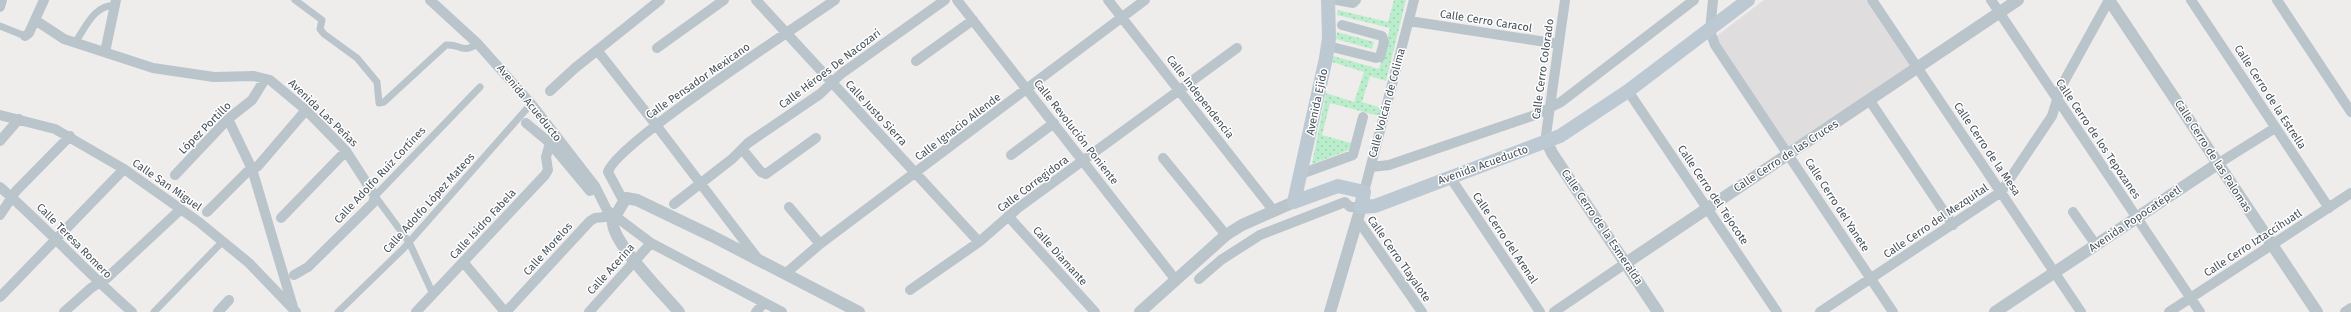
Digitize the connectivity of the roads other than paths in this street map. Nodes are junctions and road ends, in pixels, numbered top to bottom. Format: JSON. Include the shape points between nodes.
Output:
{"nodes":[{"id":1,"x":2,"y":0,"type":"edge"},
{"id":2,"x":44,"y":0,"type":"edge"},
{"id":3,"x":295,"y":0,"type":"edge"},
{"id":4,"x":430,"y":0,"type":"edge"},
{"id":5,"x":660,"y":0,"type":"edge"},
{"id":6,"x":724,"y":0,"type":"edge"},
{"id":7,"x":756,"y":0,"type":"edge"},
{"id":8,"x":836,"y":0,"type":"edge"},
{"id":9,"x":945,"y":0,"type":"edge"},
{"id":10,"x":957,"y":0,"type":"edge"},
{"id":11,"x":1108,"y":0,"type":"edge"},
{"id":12,"x":1145,"y":0,"type":"edge"},
{"id":13,"x":1328,"y":0,"type":"edge"},
{"id":14,"x":1337,"y":0,"type":"edge"},
{"id":15,"x":1356,"y":0,"type":"edge"},
{"id":16,"x":1414,"y":0,"type":"edge"},
{"id":17,"x":1565,"y":0,"type":"edge"},
{"id":18,"x":1694,"y":0,"type":"edge"},
{"id":19,"x":1713,"y":0,"type":"edge"},
{"id":20,"x":1748,"y":0,"type":"edge"},
{"id":21,"x":1872,"y":0,"type":"edge"},
{"id":22,"x":1991,"y":0,"type":"edge"},
{"id":23,"x":2018,"y":0,"type":"edge"},
{"id":24,"x":2109,"y":0,"type":"edge"},
{"id":25,"x":2191,"y":0,"type":"edge"},
{"id":26,"x":2277,"y":0,"type":"edge"},
{"id":27,"x":116,"y":3,"type":"edge"},
{"id":28,"x":0,"y":7,"type":"edge"},
{"id":29,"x":1999,"y":13,"type":"junction"},
{"id":30,"x":1121,"y":17,"type":"junction"},
{"id":31,"x":35,"y":20,"type":"junction"},
{"id":32,"x":973,"y":20,"type":"junction"},
{"id":33,"x":1409,"y":21,"type":"junction"},
{"id":34,"x":1342,"y":25,"type":"dead end"},
{"id":35,"x":0,"y":26,"type":"edge"},
{"id":36,"x":1710,"y":30,"type":"junction"},
{"id":37,"x":787,"y":33,"type":"junction"},
{"id":38,"x":25,"y":36,"type":"joint"},
{"id":39,"x":75,"y":43,"type":"junction"},
{"id":40,"x":478,"y":44,"type":"junction"},
{"id":41,"x":1559,"y":44,"type":"junction"},
{"id":42,"x":1328,"y":46,"type":"junction"},
{"id":43,"x":657,"y":48,"type":"dead end"},
{"id":44,"x":1237,"y":48,"type":"dead end"},
{"id":45,"x":597,"y":50,"type":"junction"},
{"id":46,"x":105,"y":52,"type":"junction"},
{"id":47,"x":916,"y":61,"type":"dead end"},
{"id":48,"x":1917,"y":67,"type":"junction"},
{"id":49,"x":265,"y":79,"type":"junction"},
{"id":50,"x":832,"y":83,"type":"junction"},
{"id":51,"x":480,"y":87,"type":"dead end"},
{"id":52,"x":1028,"y":90,"type":"junction"},
{"id":53,"x":550,"y":91,"type":"dead end"},
{"id":54,"x":1181,"y":91,"type":"junction"},
{"id":55,"x":1628,"y":91,"type":"junction"},
{"id":56,"x":1870,"y":101,"type":"junction"},
{"id":57,"x":2058,"y":101,"type":"junction"},
{"id":58,"x":531,"y":104,"type":"junction"},
{"id":59,"x":1550,"y":108,"type":"junction"},
{"id":60,"x":306,"y":110,"type":"junction"},
{"id":61,"x":2351,"y":112,"type":"edge"},
{"id":62,"x":0,"y":115,"type":"edge"},
{"id":63,"x":1363,"y":117,"type":"dead end"},
{"id":64,"x":19,"y":119,"type":"junction"},
{"id":65,"x":228,"y":119,"type":"junction"},
{"id":66,"x":526,"y":123,"type":"dead end"},
{"id":67,"x":1054,"y":123,"type":"junction"},
{"id":68,"x":656,"y":125,"type":"junction"},
{"id":69,"x":2276,"y":128,"type":"junction"},
{"id":70,"x":70,"y":136,"type":"junction"},
{"id":71,"x":816,"y":138,"type":"dead end"},
{"id":72,"x":0,"y":141,"type":"edge"},
{"id":73,"x":1547,"y":142,"type":"junction"},
{"id":74,"x":550,"y":143,"type":"junction"},
{"id":75,"x":742,"y":149,"type":"junction"},
{"id":76,"x":346,"y":151,"type":"junction"},
{"id":77,"x":1011,"y":155,"type":"dead end"},
{"id":78,"x":1789,"y":155,"type":"junction"},
{"id":79,"x":1163,"y":158,"type":"dead end"},
{"id":80,"x":1084,"y":160,"type":"junction"},
{"id":81,"x":2218,"y":163,"type":"junction"},
{"id":82,"x":1370,"y":167,"type":"junction"},
{"id":83,"x":124,"y":169,"type":"junction"},
{"id":84,"x":252,"y":169,"type":"junction"},
{"id":85,"x":917,"y":173,"type":"junction"},
{"id":86,"x":1301,"y":174,"type":"junction"},
{"id":87,"x":175,"y":175,"type":"dead end"},
{"id":88,"x":1450,"y":177,"type":"junction"},
{"id":89,"x":700,"y":182,"type":"junction"},
{"id":90,"x":0,"y":187,"type":"edge"},
{"id":91,"x":1364,"y":192,"type":"junction"},
{"id":92,"x":2001,"y":192,"type":"junction"},
{"id":93,"x":2351,"y":193,"type":"edge"},
{"id":94,"x":375,"y":196,"type":"junction"},
{"id":95,"x":12,"y":198,"type":"junction"},
{"id":96,"x":624,"y":200,"type":"junction"},
{"id":97,"x":1294,"y":202,"type":"junction"},
{"id":98,"x":602,"y":204,"type":"junction"},
{"id":99,"x":674,"y":204,"type":"dead end"},
{"id":100,"x":789,"y":207,"type":"dead end"},
{"id":101,"x":1707,"y":208,"type":"junction"},
{"id":102,"x":2329,"y":208,"type":"junction"},
{"id":103,"x":181,"y":209,"type":"junction"},
{"id":104,"x":1273,"y":210,"type":"junction"},
{"id":105,"x":206,"y":212,"type":"dead end"},
{"id":106,"x":2072,"y":212,"type":"dead end"},
{"id":107,"x":1359,"y":213,"type":"junction"},
{"id":108,"x":0,"y":215,"type":"edge"},
{"id":109,"x":614,"y":216,"type":"junction"},
{"id":110,"x":1008,"y":216,"type":"junction"},
{"id":111,"x":2136,"y":217,"type":"junction"},
{"id":112,"x":281,"y":218,"type":"dead end"},
{"id":113,"x":1953,"y":225,"type":"junction"},
{"id":114,"x":1226,"y":235,"type":"junction"},
{"id":115,"x":57,"y":239,"type":"junction"},
{"id":116,"x":223,"y":241,"type":"junction"},
{"id":117,"x":409,"y":242,"type":"junction"},
{"id":118,"x":979,"y":242,"type":"junction"},
{"id":119,"x":651,"y":243,"type":"junction"},
{"id":120,"x":820,"y":244,"type":"junction"},
{"id":121,"x":2272,"y":245,"type":"junction"},
{"id":122,"x":2096,"y":246,"type":"junction"},
{"id":123,"x":758,"y":260,"type":"junction"},
{"id":124,"x":635,"y":261,"type":"junction"},
{"id":125,"x":464,"y":263,"type":"junction"},
{"id":126,"x":1626,"y":263,"type":"junction"},
{"id":127,"x":2055,"y":272,"type":"junction"},
{"id":128,"x":785,"y":274,"type":"junction"},
{"id":129,"x":294,"y":275,"type":"dead end"},
{"id":130,"x":1175,"y":279,"type":"junction"},
{"id":131,"x":1200,"y":279,"type":"dead end"},
{"id":132,"x":1871,"y":279,"type":"junction"},
{"id":133,"x":99,"y":283,"type":"junction"},
{"id":134,"x":910,"y":290,"type":"dead end"},
{"id":135,"x":434,"y":294,"type":"junction"},
{"id":136,"x":0,"y":297,"type":"edge"},
{"id":137,"x":2190,"y":298,"type":"junction"},
{"id":138,"x":229,"y":300,"type":"dead end"},
{"id":139,"x":764,"y":303,"type":"junction"},
{"id":140,"x":2351,"y":308,"type":"edge"},
{"id":141,"x":295,"y":310,"type":"edge"},
{"id":142,"x":64,"y":312,"type":"edge"},
{"id":143,"x":132,"y":312,"type":"edge"},
{"id":144,"x":154,"y":312,"type":"edge"},
{"id":145,"x":218,"y":312,"type":"edge"},
{"id":146,"x":338,"y":312,"type":"edge"},
{"id":147,"x":416,"y":312,"type":"edge"},
{"id":148,"x":506,"y":312,"type":"edge"},
{"id":149,"x":589,"y":312,"type":"edge"},
{"id":150,"x":679,"y":312,"type":"edge"},
{"id":151,"x":756,"y":312,"type":"edge"},
{"id":152,"x":782,"y":312,"type":"edge"},
{"id":153,"x":859,"y":312,"type":"edge"},
{"id":154,"x":1094,"y":312,"type":"edge"},
{"id":155,"x":1140,"y":312,"type":"edge"},
{"id":156,"x":1330,"y":312,"type":"edge"},
{"id":157,"x":1422,"y":312,"type":"edge"},
{"id":158,"x":1540,"y":312,"type":"edge"},
{"id":159,"x":1554,"y":312,"type":"edge"},
{"id":160,"x":1658,"y":312,"type":"edge"},
{"id":161,"x":1777,"y":312,"type":"edge"},
{"id":162,"x":1820,"y":312,"type":"edge"},
{"id":163,"x":1893,"y":312,"type":"edge"},
{"id":164,"x":1995,"y":312,"type":"edge"},
{"id":165,"x":2081,"y":312,"type":"edge"},
{"id":166,"x":2169,"y":312,"type":"edge"},
{"id":167,"x":2200,"y":312,"type":"edge"},
{"id":168,"x":2317,"y":312,"type":"edge"},
{"id":169,"x":2345,"y":312,"type":"edge"}],
"edges":[{"from":1,"to":28,"type":"street"},
{"from":2,"to":31,"type":"street"},
{"from":3,"to":40,"type":"street","via":[[322,20],[320,29],[324,34],[357,58],[377,82],[379,103],[384,102],[446,45],[469,49]]},
{"from":4,"to":40,"type":"street","name":"Avenida Acueducto"},
{"from":5,"to":45,"type":"street"},
{"from":6,"to":43,"type":"street"},
{"from":7,"to":37,"type":"street","name":"Calle Justo Sierra"},
{"from":8,"to":37,"type":"street","name":"Calle Pensador Mexicano"},
{"from":9,"to":50,"type":"street","name":"Calle Héroes De Nacozari"},
{"from":10,"to":32,"type":"street","name":"Calle Revolución Poniente"},
{"from":11,"to":30,"type":"street","name":"Calle Independencia"},
{"from":12,"to":30,"type":"street","name":"Calle Ignacio Allende"},
{"from":13,"to":42,"type":"main road","name":"Avenida Ejido"},
{"from":14,"to":15,"type":"street","via":[[1353,3]]},
{"from":16,"to":33,"type":"street","name":"Calle Volcán de Colima"},
{"from":17,"to":41,"type":"street","name":"Calle Cerro Colorado"},
{"from":18,"to":59,"type":"street"},
{"from":19,"to":36,"type":"street"},
{"from":20,"to":36,"type":"main road","name":"Avenida Acueducto"},
{"from":21,"to":48,"type":"street","name":"Calle Cerro de la Mesa"},
{"from":22,"to":29,"type":"street","name":"Calle Cerro de los Tepozanes"},
{"from":23,"to":29,"type":"street","name":"Calle Cerro de las Cruces"},
{"from":24,"to":57,"type":"street","name":"Calle Cerro del Mezquital","via":[[2061,87]]},
{"from":24,"to":81,"type":"street","name":"Calle Cerro de las Palomas"},
{"from":25,"to":69,"type":"street","name":"Calle Cerro de la Estrella"},
{"from":26,"to":61,"type":"street"},
{"from":27,"to":39,"type":"street","via":[[94,14]]},
{"from":27,"to":46,"type":"street"},
{"from":29,"to":48,"type":"street","name":"Calle Cerro de las Cruces"},
{"from":29,"to":57,"type":"street","name":"Calle Cerro de los Tepozanes"},
{"from":30,"to":52,"type":"street","name":"Calle Ignacio Allende"},
{"from":30,"to":54,"type":"street","name":"Calle Independencia"},
{"from":31,"to":38,"type":"street"},
{"from":31,"to":39,"type":"street","name":"Avenida Las Peñas","via":[[60,37]]},
{"from":32,"to":47,"type":"street"},
{"from":32,"to":52,"type":"street","name":"Calle Revolución Poniente"},
{"from":33,"to":41,"type":"street","name":"Calle Cerro Caracol"},
{"from":33,"to":82,"type":"street","name":"Calle Volcán de Colima"},
{"from":34,"to":42,"type":"street","via":[[1382,36],[1384,42],[1380,57]]},
{"from":35,"to":38,"type":"street"},
{"from":36,"to":55,"type":"main road","name":"Avenida Acueducto"},
{"from":36,"to":78,"type":"street","name":"Calle Cerro del Yanete","via":[[1715,44]]},
{"from":37,"to":50,"type":"street","name":"Calle Justo Sierra"},
{"from":37,"to":68,"type":"street","name":"Calle Pensador Mexicano"},
{"from":39,"to":46,"type":"street","name":"Avenida Las Peñas"},
{"from":40,"to":58,"type":"street","name":"Avenida Acueducto"},
{"from":41,"to":59,"type":"street","name":"Calle Cerro Colorado"},
{"from":42,"to":86,"type":"main road","name":"Avenida Ejido"},
{"from":44,"to":54,"type":"street","name":"Calle Corregidora"},
{"from":45,"to":53,"type":"street"},
{"from":45,"to":68,"type":"street"},
{"from":46,"to":49,"type":"street","name":"Avenida Las Peñas","via":[[153,68],[214,77],[248,76]]},
{"from":48,"to":56,"type":"street","name":"Calle Cerro de las Cruces"},
{"from":48,"to":92,"type":"street","name":"Calle Cerro de la Mesa"},
{"from":49,"to":60,"type":"street","name":"Avenida Las Peñas"},
{"from":49,"to":65,"type":"street","name":"López Portillo","via":[[252,100]]},
{"from":50,"to":75,"type":"street","name":"Calle Héroes De Nacozari"},
{"from":50,"to":85,"type":"street","name":"Calle Justo Sierra"},
{"from":51,"to":94,"type":"street","name":"Calle Adolfo Ruíz Cortínes"},
{"from":52,"to":67,"type":"street","name":"Calle Revolución Poniente"},
{"from":52,"to":85,"type":"street","name":"Calle Ignacio Allende"},
{"from":54,"to":80,"type":"street","name":"Calle Corregidora"},
{"from":54,"to":104,"type":"street","name":"Calle Independencia"},
{"from":55,"to":73,"type":"main road","name":"Avenida Acueducto"},
{"from":55,"to":101,"type":"street","name":"Calle Cerro del Tejocote"},
{"from":56,"to":78,"type":"street","name":"Calle Cerro de las Cruces"},
{"from":56,"to":113,"type":"street"},
{"from":57,"to":92,"type":"street","name":"Calle Cerro del Mezquital","via":[[2052,116]]},
{"from":57,"to":111,"type":"street","name":"Calle Cerro de los Tepozanes"},
{"from":58,"to":98,"type":"street","name":"Avenida Acueducto","via":[[595,186]]},
{"from":58,"to":117,"type":"street","name":"Calle Adolfo López Mateos"},
{"from":59,"to":73,"type":"street","name":"Calle Cerro Colorado"},
{"from":59,"to":82,"type":"street","via":[[1388,165]]},
{"from":60,"to":76,"type":"street","name":"Avenida Las Peñas"},
{"from":60,"to":84,"type":"street","via":[[258,166]]},
{"from":62,"to":64,"type":"street","name":"Calle San Miguel"},
{"from":63,"to":86,"type":"street","via":[[1353,155]]},
{"from":64,"to":70,"type":"street","name":"Calle San Miguel","via":[[39,123]]},
{"from":64,"to":72,"type":"street"},
{"from":65,"to":84,"type":"street"},
{"from":65,"to":87,"type":"street","name":"López Portillo"},
{"from":66,"to":74,"type":"street"},
{"from":67,"to":77,"type":"street"},
{"from":67,"to":80,"type":"street","name":"Calle Revolución Poniente"},
{"from":68,"to":89,"type":"street"},
{"from":68,"to":96,"type":"street","name":"Calle Pensador Mexicano","via":[[618,157],[609,168],[610,176]]},
{"from":69,"to":81,"type":"street","name":"Avenida Popocatépetl"},
{"from":69,"to":102,"type":"street","name":"Calle Cerro de la Estrella"},
{"from":70,"to":83,"type":"street","name":"Calle San Miguel"},
{"from":70,"to":95,"type":"street"},
{"from":71,"to":75,"type":"street","via":[[766,174],[761,172]]},
{"from":73,"to":88,"type":"main road","name":"Avenida Acueducto"},
{"from":73,"to":126,"type":"street","name":"Calle Cerro de la Esmeralda"},
{"from":74,"to":98,"type":"street"},
{"from":74,"to":125,"type":"street","name":"Calle Isidro Fabela","via":[[546,157],[547,172]]},
{"from":75,"to":89,"type":"street","name":"Calle Héroes De Nacozari"},
{"from":76,"to":94,"type":"street","name":"Avenida Las Peñas"},
{"from":76,"to":112,"type":"street"},
{"from":78,"to":101,"type":"street","name":"Calle Cerro de las Cruces"},
{"from":78,"to":132,"type":"street","name":"Calle Cerro del Yanete"},
{"from":79,"to":114,"type":"street"},
{"from":80,"to":110,"type":"street","name":"Calle Corregidora"},
{"from":80,"to":130,"type":"street","name":"Calle Revolución Poniente"},
{"from":81,"to":111,"type":"street","name":"Avenida Popocatépetl"},
{"from":81,"to":121,"type":"street","name":"Calle Cerro de las Palomas"},
{"from":82,"to":91,"type":"street","name":"Calle Volcán de Colima"},
{"from":83,"to":103,"type":"street","name":"Calle San Miguel"},
{"from":83,"to":115,"type":"street"},
{"from":84,"to":105,"type":"street"},
{"from":84,"to":141,"type":"street"},
{"from":85,"to":118,"type":"street","name":"Calle Justo Sierra"},
{"from":85,"to":120,"type":"street","name":"Calle Ignacio Allende"},
{"from":86,"to":97,"type":"main road","name":"Avenida Ejido"},
{"from":88,"to":107,"type":"main road","name":"Avenida Acueducto"},
{"from":88,"to":158,"type":"street","name":"Calle Cerro del Arenal"},
{"from":89,"to":99,"type":"street","name":"Calle Héroes De Nacozari"},
{"from":89,"to":123,"type":"street"},
{"from":90,"to":95,"type":"street","name":"Calle Teresa Romero"},
{"from":91,"to":97,"type":"main road","via":[[1338,186]]},
{"from":91,"to":107,"type":"main road","name":"Calle Volcán de Colima"},
{"from":92,"to":113,"type":"street","name":"Calle Cerro del Mezquital"},
{"from":92,"to":127,"type":"street","name":"Calle Cerro de la Mesa"},
{"from":93,"to":102,"type":"street","name":"Calle Cerro Iztaccíhuatl"},
{"from":94,"to":117,"type":"street","name":"Avenida Las Peñas"},
{"from":94,"to":129,"type":"street","name":"Calle Adolfo Ruíz Cortínes","via":[[373,203],[308,267]]},
{"from":95,"to":108,"type":"street"},
{"from":95,"to":115,"type":"street","name":"Calle Teresa Romero"},
{"from":96,"to":109,"type":"street"},
{"from":96,"to":123,"type":"street","via":[[637,200]]},
{"from":97,"to":104,"type":"street"},
{"from":98,"to":109,"type":"street","name":"Avenida Acueducto"},
{"from":100,"to":120,"type":"street"},
{"from":101,"to":126,"type":"street","name":"Calle Cerro de las Cruces"},
{"from":101,"to":161,"type":"street","name":"Calle Cerro del Tejocote"},
{"from":102,"to":121,"type":"street","name":"Calle Cerro Iztaccíhuatl"},
{"from":103,"to":116,"type":"street","name":"Calle San Miguel"},
{"from":103,"to":133,"type":"street"},
{"from":104,"to":114,"type":"street"},
{"from":106,"to":122,"type":"street"},
{"from":107,"to":131,"type":"street","name":"Avenida Acueducto","via":[[1345,202],[1272,229],[1235,250]]},
{"from":107,"to":156,"type":"street"},
{"from":107,"to":157,"type":"street","name":"Calle Cerro Tlayalote"},
{"from":109,"to":119,"type":"street","name":"Avenida Acueducto"},
{"from":109,"to":124,"type":"street","via":[[612,222],[616,236]]},
{"from":109,"to":148,"type":"street","name":"Calle Morelos","via":[[590,221]]},
{"from":110,"to":118,"type":"street","name":"Calle Corregidora"},
{"from":110,"to":154,"type":"street","name":"Calle Diamante"},
{"from":111,"to":122,"type":"street","name":"Avenida Popocatépetl"},
{"from":111,"to":137,"type":"street","name":"Calle Cerro de los Tepozanes"},
{"from":113,"to":132,"type":"street","name":"Calle Cerro del Mezquital"},
{"from":114,"to":130,"type":"street"},
{"from":115,"to":133,"type":"street","name":"Calle Teresa Romero"},
{"from":115,"to":136,"type":"street"},
{"from":116,"to":141,"type":"street","name":"Calle San Miguel","via":[[258,270]]},
{"from":116,"to":144,"type":"street"},
{"from":117,"to":135,"type":"street","name":"Avenida Las Peñas"},
{"from":117,"to":146,"type":"street","name":"Calle Adolfo López Mateos"},
{"from":118,"to":134,"type":"street","name":"Calle Corregidora"},
{"from":119,"to":124,"type":"street","name":"Calle Acerina"},
{"from":119,"to":139,"type":"street","name":"Avenida Acueducto"},
{"from":120,"to":128,"type":"street","name":"Calle Ignacio Allende"},
{"from":121,"to":137,"type":"street","name":"Calle Cerro Iztaccíhuatl"},
{"from":121,"to":168,"type":"street","name":"Calle Cerro de las Palomas"},
{"from":122,"to":127,"type":"street","name":"Avenida Popocatépetl"},
{"from":123,"to":128,"type":"street"},
{"from":124,"to":149,"type":"street","name":"Calle Acerina"},
{"from":124,"to":150,"type":"street"},
{"from":125,"to":135,"type":"street","name":"Calle Isidro Fabela"},
{"from":125,"to":148,"type":"street"},
{"from":126,"to":159,"type":"street","name":"Calle Cerro de las Cruces"},
{"from":126,"to":160,"type":"street","name":"Calle Cerro de la Esmeralda"},
{"from":127,"to":164,"type":"street","name":"Avenida Popocatépetl"},
{"from":127,"to":165,"type":"street","name":"Calle Cerro de la Mesa"},
{"from":128,"to":153,"type":"street"},
{"from":130,"to":155,"type":"street"},
{"from":132,"to":162,"type":"street","name":"Calle Cerro del Mezquital"},
{"from":132,"to":163,"type":"street","name":"Calle Cerro del Yanete"},
{"from":133,"to":142,"type":"street"},
{"from":133,"to":143,"type":"street","name":"Calle Teresa Romero"},
{"from":135,"to":147,"type":"street","name":"Calle Isidro Fabela"},
{"from":137,"to":166,"type":"street","name":"Calle Cerro Iztaccíhuatl"},
{"from":137,"to":167,"type":"street","name":"Calle Cerro de los Tepozanes"},
{"from":138,"to":145,"type":"street"},
{"from":139,"to":151,"type":"street"},
{"from":139,"to":152,"type":"street","name":"Avenida Acueducto"},
{"from":140,"to":169,"type":"street"}]}
